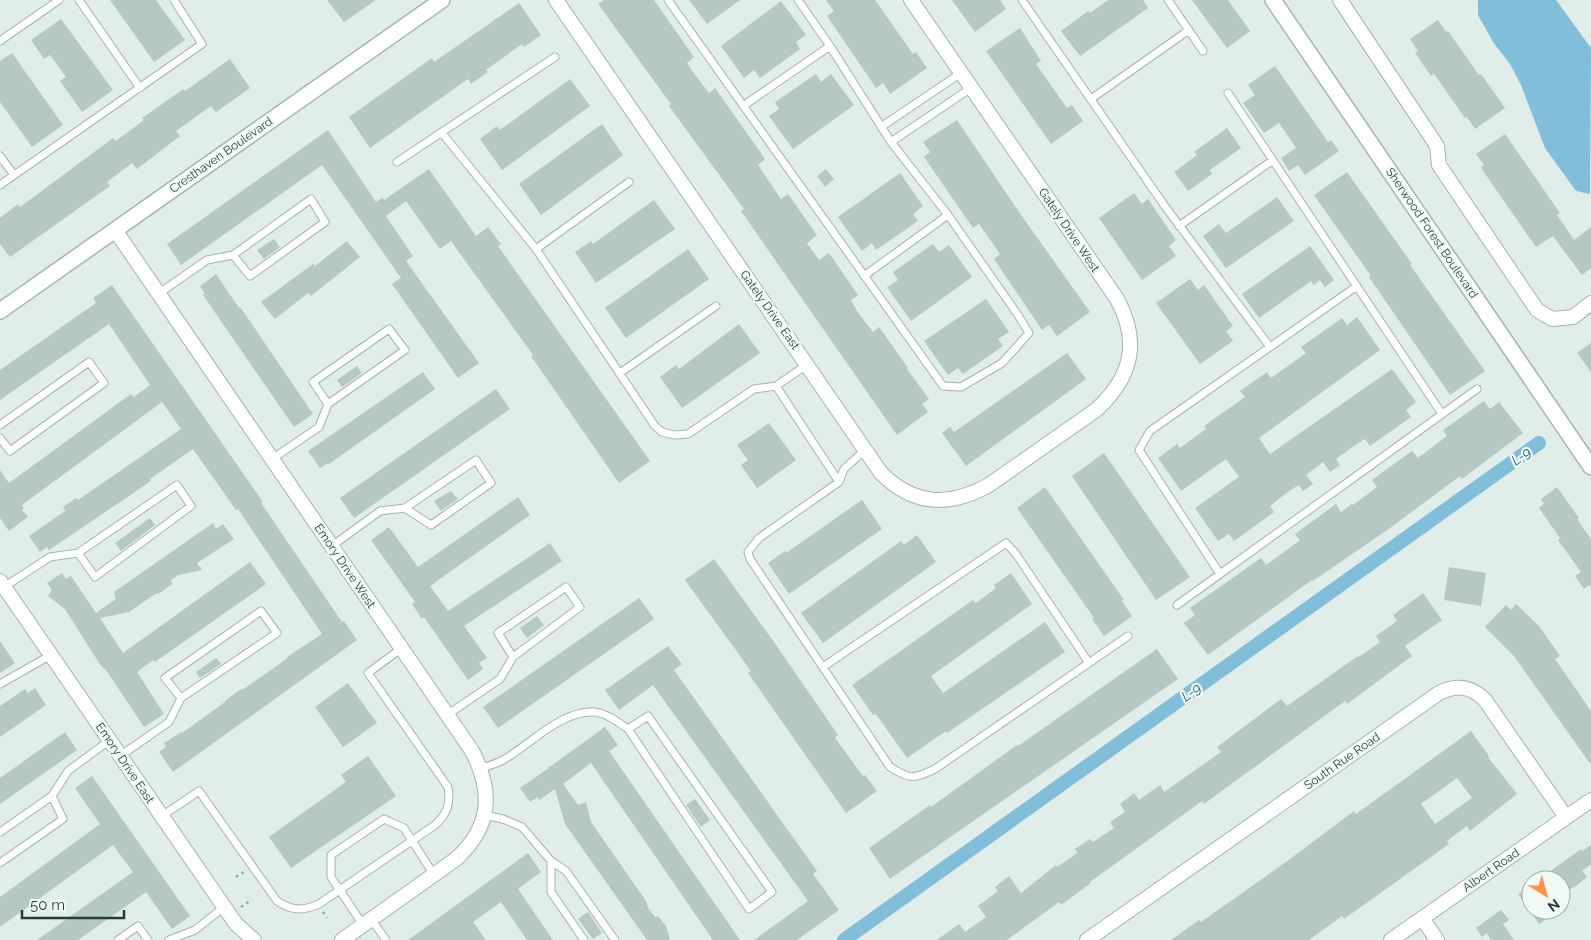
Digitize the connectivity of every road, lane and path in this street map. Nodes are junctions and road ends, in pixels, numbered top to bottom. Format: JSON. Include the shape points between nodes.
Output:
{"nodes":[{"id":1,"x":59,"y":0,"type":"edge"},
{"id":2,"x":79,"y":0,"type":"edge"},
{"id":3,"x":174,"y":0,"type":"edge"},
{"id":4,"x":442,"y":0,"type":"edge"},
{"id":5,"x":556,"y":0,"type":"edge"},
{"id":6,"x":668,"y":0,"type":"edge"},
{"id":7,"x":798,"y":0,"type":"edge"},
{"id":8,"x":911,"y":0,"type":"edge"},
{"id":9,"x":1022,"y":0,"type":"edge"},
{"id":10,"x":1168,"y":0,"type":"edge"},
{"id":11,"x":1273,"y":0,"type":"edge"},
{"id":12,"x":1340,"y":0,"type":"edge"},
{"id":13,"x":1188,"y":30,"type":"junction"},
{"id":14,"x":0,"y":41,"type":"edge"},
{"id":15,"x":830,"y":46,"type":"junction"},
{"id":16,"x":1203,"y":51,"type":"dead end"},
{"id":17,"x":554,"y":57,"type":"dead end"},
{"id":18,"x":961,"y":73,"type":"junction"},
{"id":19,"x":140,"y":88,"type":"junction"},
{"id":20,"x":971,"y":88,"type":"junction"},
{"id":21,"x":1228,"y":93,"type":"dead end"},
{"id":22,"x":1091,"y":99,"type":"junction"},
{"id":23,"x":743,"y":106,"type":"junction"},
{"id":24,"x":881,"y":127,"type":"junction"},
{"id":25,"x":442,"y":133,"type":"junction"},
{"id":26,"x":891,"y":142,"type":"junction"},
{"id":27,"x":0,"y":156,"type":"edge"},
{"id":28,"x":1273,"y":160,"type":"junction"},
{"id":29,"x":398,"y":162,"type":"dead end"},
{"id":30,"x":14,"y":175,"type":"junction"},
{"id":31,"x":629,"y":182,"type":"dead end"},
{"id":32,"x":0,"y":185,"type":"edge"},
{"id":33,"x":948,"y":215,"type":"junction"},
{"id":34,"x":1179,"y":226,"type":"junction"},
{"id":35,"x":115,"y":230,"type":"junction"},
{"id":36,"x":536,"y":249,"type":"junction"},
{"id":37,"x":233,"y":255,"type":"junction"},
{"id":38,"x":864,"y":276,"type":"junction"},
{"id":39,"x":1356,"y":286,"type":"junction"},
{"id":40,"x":158,"y":294,"type":"junction"},
{"id":41,"x":1591,"y":303,"type":"edge"},
{"id":42,"x":716,"y":306,"type":"dead end"},
{"id":43,"x":0,"y":311,"type":"edge"},
{"id":44,"x":1270,"y":347,"type":"junction"},
{"id":45,"x":808,"y":364,"type":"junction"},
{"id":46,"x":620,"y":373,"type":"junction"},
{"id":47,"x":776,"y":386,"type":"junction"},
{"id":48,"x":1477,"y":389,"type":"dead end"},
{"id":49,"x":328,"y":404,"type":"junction"},
{"id":50,"x":1442,"y":414,"type":"junction"},
{"id":51,"x":0,"y":425,"type":"edge"},
{"id":52,"x":0,"y":438,"type":"edge"},
{"id":53,"x":865,"y":450,"type":"junction"},
{"id":54,"x":1038,"y":450,"type":"joint"},
{"id":55,"x":272,"y":459,"type":"junction"},
{"id":56,"x":1591,"y":467,"type":"edge"},
{"id":57,"x":839,"y":482,"type":"junction"},
{"id":58,"x":405,"y":508,"type":"junction"},
{"id":59,"x":332,"y":546,"type":"junction"},
{"id":60,"x":78,"y":553,"type":"junction"},
{"id":61,"x":1220,"y":574,"type":"junction"},
{"id":62,"x":2,"y":584,"type":"edge"},
{"id":63,"x":1177,"y":605,"type":"dead end"},
{"id":64,"x":1128,"y":636,"type":"dead end"},
{"id":65,"x":402,"y":648,"type":"junction"},
{"id":66,"x":51,"y":656,"type":"junction"},
{"id":67,"x":513,"y":657,"type":"junction"},
{"id":68,"x":1089,"y":663,"type":"junction"},
{"id":69,"x":823,"y":667,"type":"junction"},
{"id":70,"x":0,"y":684,"type":"edge"},
{"id":71,"x":181,"y":698,"type":"junction"},
{"id":72,"x":448,"y":715,"type":"junction"},
{"id":73,"x":628,"y":729,"type":"junction"},
{"id":74,"x":110,"y":740,"type":"junction"},
{"id":75,"x":120,"y":756,"type":"junction"},
{"id":76,"x":481,"y":768,"type":"junction"},
{"id":77,"x":52,"y":796,"type":"junction"},
{"id":78,"x":1591,"y":800,"type":"edge"},
{"id":79,"x":484,"y":815,"type":"junction"},
{"id":80,"x":162,"y":816,"type":"junction"},
{"id":81,"x":1566,"y":817,"type":"junction"},
{"id":82,"x":0,"y":832,"type":"edge"},
{"id":83,"x":412,"y":841,"type":"junction"},
{"id":84,"x":551,"y":862,"type":"junction"},
{"id":85,"x":0,"y":864,"type":"edge"},
{"id":86,"x":245,"y":871,"type":"dead end"},
{"id":87,"x":434,"y":875,"type":"junction"},
{"id":88,"x":236,"y":877,"type":"dead end"},
{"id":89,"x":338,"y":890,"type":"junction"},
{"id":90,"x":224,"y":907,"type":"junction"},
{"id":91,"x":1422,"y":918,"type":"junction"},
{"id":92,"x":367,"y":922,"type":"junction"},
{"id":93,"x":118,"y":940,"type":"edge"},
{"id":94,"x":148,"y":940,"type":"edge"},
{"id":95,"x":169,"y":940,"type":"edge"},
{"id":96,"x":254,"y":940,"type":"edge"},
{"id":97,"x":342,"y":940,"type":"edge"},
{"id":98,"x":386,"y":940,"type":"edge"},
{"id":99,"x":584,"y":940,"type":"edge"},
{"id":100,"x":615,"y":940,"type":"edge"},
{"id":101,"x":1087,"y":940,"type":"edge"},
{"id":102,"x":1391,"y":940,"type":"edge"},
{"id":103,"x":1438,"y":940,"type":"edge"}],
"edges":[{"from":1,"to":14,"type":"lane"},
{"from":2,"to":19,"type":"lane"},
{"from":3,"to":19,"type":"lane","via":[[202,44]]},
{"from":4,"to":35,"type":"street","name":"Cresthaven Boulevard"},
{"from":5,"to":45,"type":"street","name":"Gately Drive East"},
{"from":6,"to":23,"type":"lane"},
{"from":7,"to":15,"type":"lane"},
{"from":8,"to":18,"type":"street","name":"Gately Drive West"},
{"from":9,"to":22,"type":"lane"},
{"from":10,"to":13,"type":"lane"},
{"from":11,"to":56,"type":"street","name":"Sherwood Forest Boulevard"},
{"from":12,"to":41,"type":"street","via":[[1437,146],[1439,165],[1538,310],[1552,319],[1573,316]]},
{"from":13,"to":16,"type":"lane"},
{"from":13,"to":22,"type":"lane"},
{"from":15,"to":23,"type":"lane"},
{"from":15,"to":24,"type":"lane"},
{"from":17,"to":25,"type":"lane"},
{"from":18,"to":20,"type":"street","name":"Gately Drive West"},
{"from":18,"to":24,"type":"lane"},
{"from":19,"to":30,"type":"lane"},
{"from":20,"to":26,"type":"lane"},
{"from":20,"to":54,"type":"street","name":"Gately Drive West","via":[[1117,300],[1129,327],[1128,361],[1117,389],[1096,410]]},
{"from":21,"to":28,"type":"lane"},
{"from":22,"to":34,"type":"lane"},
{"from":23,"to":38,"type":"lane"},
{"from":24,"to":26,"type":"lane"},
{"from":25,"to":29,"type":"lane"},
{"from":25,"to":36,"type":"lane"},
{"from":26,"to":33,"type":"lane"},
{"from":27,"to":30,"type":"lane"},
{"from":28,"to":34,"type":"lane"},
{"from":28,"to":39,"type":"lane"},
{"from":30,"to":32,"type":"lane"},
{"from":31,"to":36,"type":"lane"},
{"from":33,"to":38,"type":"lane"},
{"from":33,"to":38,"type":"lane","via":[[1029,333],[1002,362],[961,387],[943,386]]},
{"from":34,"to":44,"type":"lane"},
{"from":35,"to":40,"type":"street","name":"Emory Drive West"},
{"from":35,"to":43,"type":"street","name":"Cresthaven Boulevard"},
{"from":36,"to":46,"type":"lane"},
{"from":37,"to":37,"type":"lane","via":[[250,276],[325,222],[311,199]]},
{"from":37,"to":40,"type":"lane","via":[[207,260]]},
{"from":39,"to":44,"type":"lane"},
{"from":39,"to":50,"type":"lane"},
{"from":40,"to":55,"type":"street","name":"Emory Drive West"},
{"from":42,"to":46,"type":"lane"},
{"from":44,"to":61,"type":"lane","via":[[1150,431],[1139,450]]},
{"from":45,"to":47,"type":"lane"},
{"from":45,"to":53,"type":"street","name":"Gately Drive East"},
{"from":46,"to":47,"type":"lane","via":[[655,426],[674,435],[688,434],[754,389]]},
{"from":47,"to":57,"type":"lane"},
{"from":48,"to":50,"type":"lane"},
{"from":49,"to":49,"type":"lane","via":[[405,350],[389,329],[313,382]]},
{"from":49,"to":55,"type":"lane","via":[[319,426]]},
{"from":50,"to":61,"type":"lane"},
{"from":51,"to":52,"type":"lane","via":[[90,362],[104,383],[10,451]]},
{"from":53,"to":54,"type":"street","name":"Gately Drive East","via":[[881,473],[896,486],[914,496],[954,500],[989,486]]},
{"from":53,"to":57,"type":"lane","via":[[844,469]]},
{"from":55,"to":59,"type":"street","name":"Emory Drive West"},
{"from":57,"to":69,"type":"lane","via":[[759,538],[748,552]]},
{"from":58,"to":58,"type":"lane","via":[[431,525],[491,483],[476,460]]},
{"from":58,"to":59,"type":"lane","via":[[380,511]]},
{"from":59,"to":65,"type":"street","name":"Emory Drive West"},
{"from":60,"to":60,"type":"lane","via":[[95,577],[191,506],[177,485]]},
{"from":60,"to":62,"type":"lane","via":[[50,558]]},
{"from":61,"to":63,"type":"lane"},
{"from":62,"to":66,"type":"street","name":"Emory Drive East"},
{"from":64,"to":68,"type":"lane"},
{"from":65,"to":72,"type":"street","name":"Emory Drive West"},
{"from":65,"to":83,"type":"lane","via":[[368,673],[443,778],[450,798],[443,818]]},
{"from":66,"to":70,"type":"lane"},
{"from":66,"to":74,"type":"street","name":"Emory Drive East"},
{"from":67,"to":67,"type":"lane","via":[[580,607],[566,587],[498,633]]},
{"from":67,"to":72,"type":"lane","via":[[500,679]]},
{"from":68,"to":69,"type":"lane","via":[[935,769],[914,778],[890,767]]},
{"from":68,"to":69,"type":"lane","via":[[1006,543]]},
{"from":71,"to":71,"type":"lane","via":[[277,633],[261,611],[165,678]]},
{"from":71,"to":75,"type":"lane","via":[[169,722]]},
{"from":72,"to":76,"type":"street","name":"Emory Drive West"},
{"from":73,"to":73,"type":"lane","via":[[749,909],[772,892],[648,716]]},
{"from":73,"to":76,"type":"lane","via":[[595,712],[578,714],[562,720],[502,760]]},
{"from":74,"to":75,"type":"street","name":"Emory Drive East"},
{"from":74,"to":77,"type":"lane","via":[[68,771]]},
{"from":75,"to":80,"type":"street","name":"Emory Drive East"},
{"from":76,"to":79,"type":"street","name":"Emory Drive West","via":[[486,788]]},
{"from":77,"to":82,"type":"lane"},
{"from":77,"to":85,"type":"lane","via":[[63,819]]},
{"from":78,"to":81,"type":"street","name":"Albert Road"},
{"from":79,"to":84,"type":"lane","via":[[522,827]]},
{"from":79,"to":87,"type":"street","name":"Emory Drive West","via":[[476,836],[464,852]]},
{"from":80,"to":89,"type":"lane","via":[[200,791],[277,901],[298,910],[309,908]]},
{"from":80,"to":90,"type":"street","name":"Emory Drive East"},
{"from":81,"to":91,"type":"street","name":"Albert Road"},
{"from":81,"to":101,"type":"street","name":"South Rue Road","via":[[1486,700],[1468,688],[1448,688]]},
{"from":83,"to":87,"type":"lane"},
{"from":83,"to":89,"type":"lane"},
{"from":83,"to":89,"type":"lane","via":[[404,828],[384,819],[331,855],[331,877]]},
{"from":84,"to":99,"type":"lane","via":[[551,892]]},
{"from":84,"to":100,"type":"lane","via":[[566,871]]},
{"from":86,"to":88,"type":"path"},
{"from":87,"to":92,"type":"street","name":"Emory Drive West"},
{"from":89,"to":92,"type":"lane"},
{"from":90,"to":95,"type":"lane","via":[[194,930]]},
{"from":90,"to":96,"type":"street","name":"Emory Drive East","via":[[236,924]]},
{"from":91,"to":102,"type":"street","name":"Albert Road"},
{"from":91,"to":103,"type":"street"},
{"from":92,"to":97,"type":"street"},
{"from":92,"to":98,"type":"lane"},
{"from":93,"to":94,"type":"lane","via":[[138,926]]}]}
